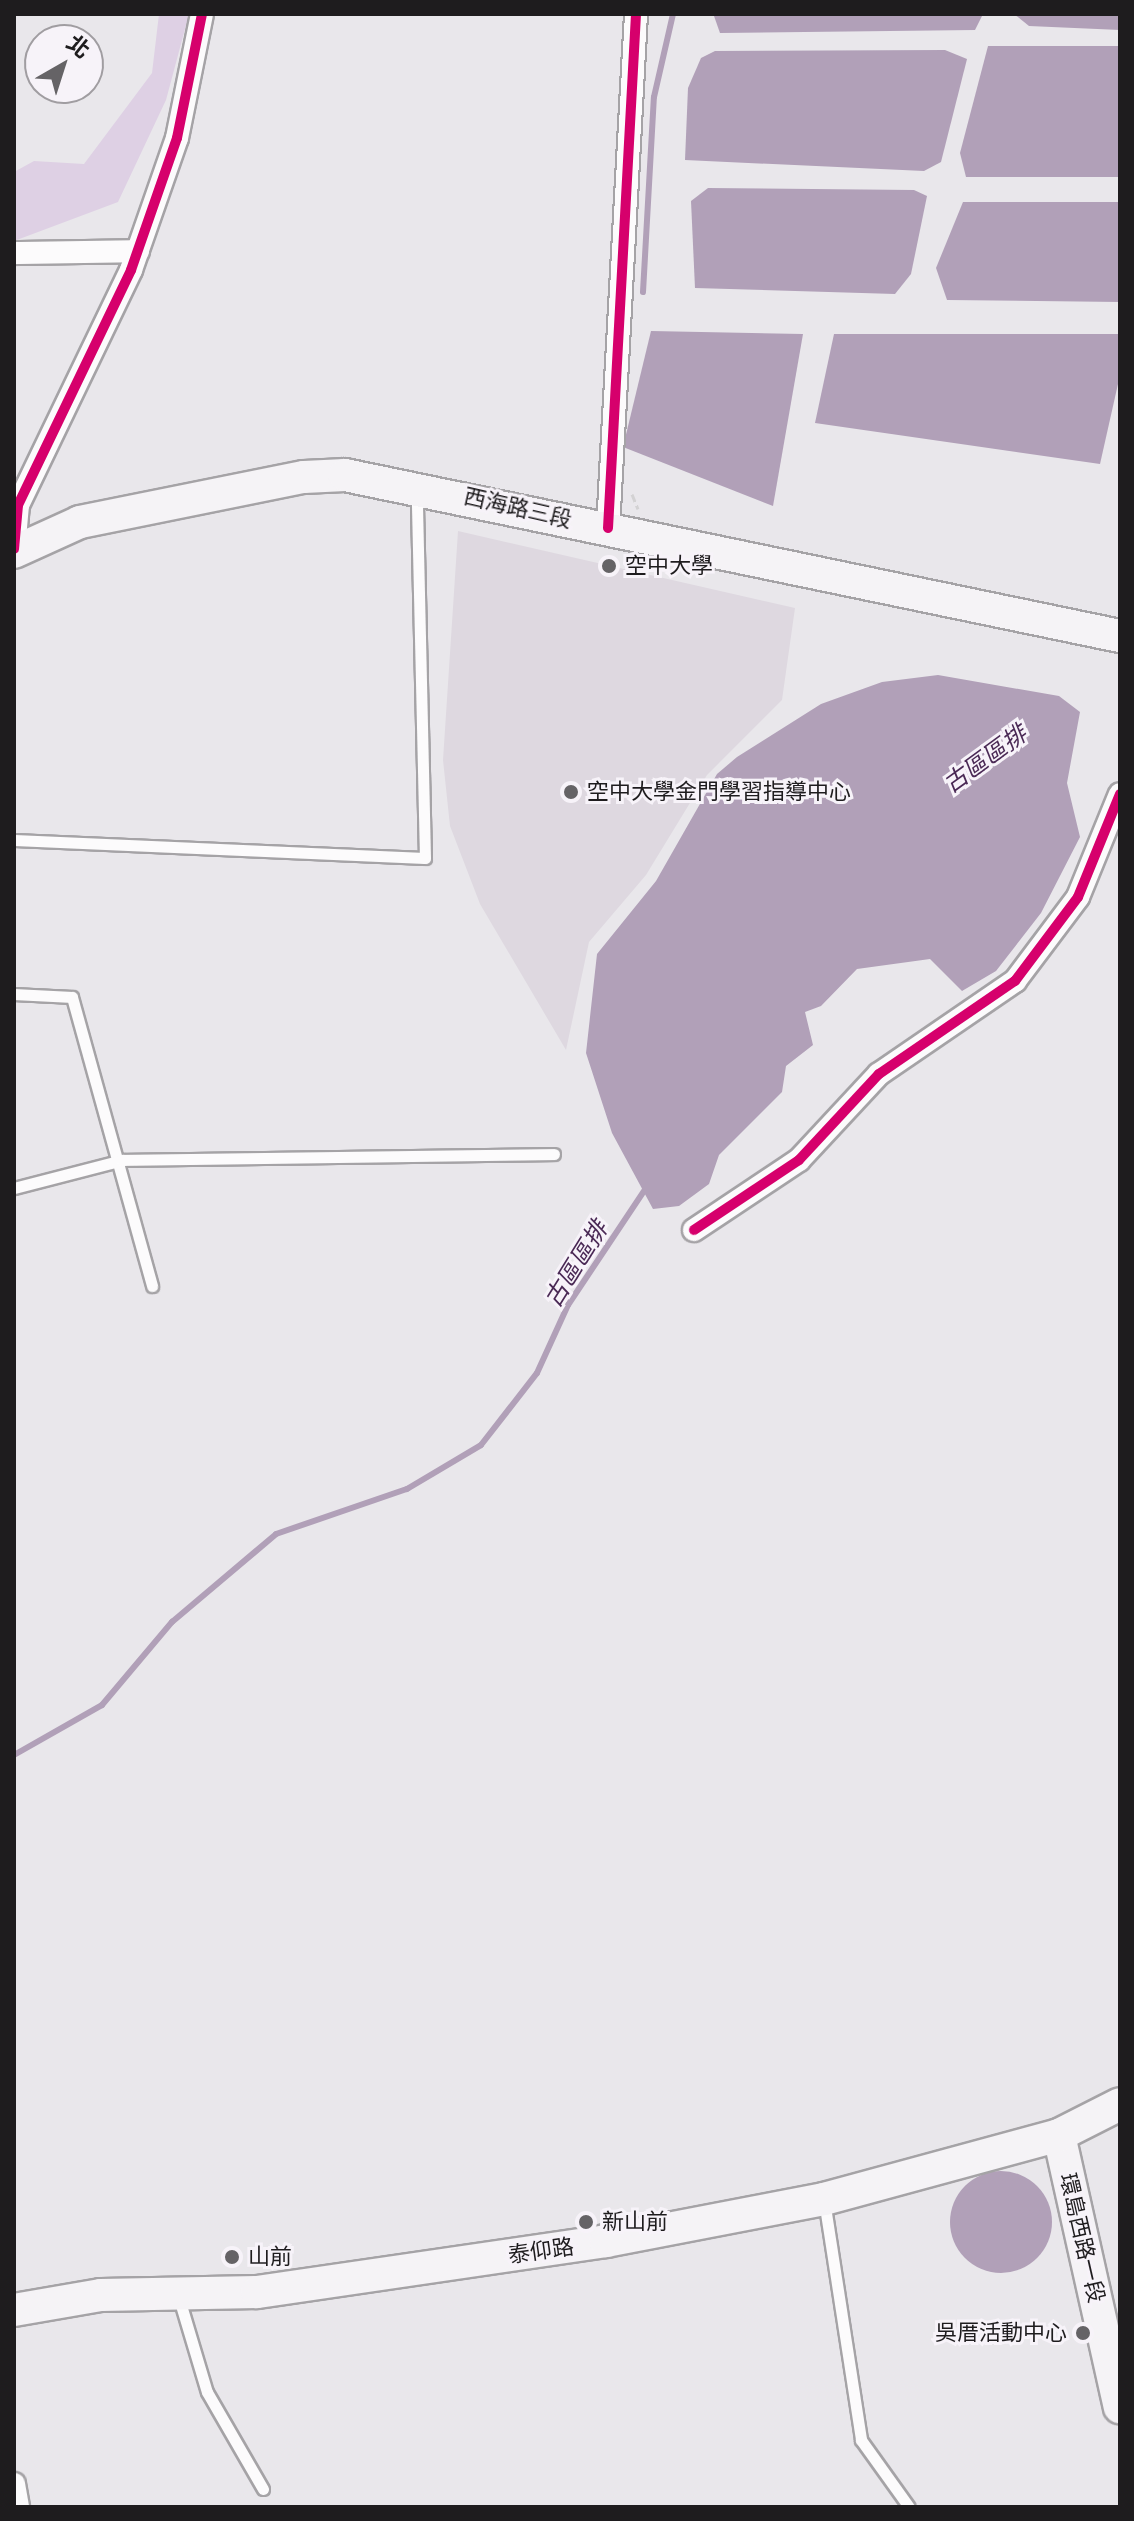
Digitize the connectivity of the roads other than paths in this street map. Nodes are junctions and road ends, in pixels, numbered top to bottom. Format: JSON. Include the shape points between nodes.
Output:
{"nodes":[{"id":1,"x":202,"y":14,"type":"edge"},
{"id":2,"x":636,"y":14,"type":"edge"},
{"id":3,"x":138,"y":251,"type":"junction"},
{"id":4,"x":14,"y":253,"type":"edge"},
{"id":5,"x":416,"y":485,"type":"junction"},
{"id":6,"x":608,"y":528,"type":"junction"},
{"id":7,"x":15,"y":550,"type":"edge"},
{"id":8,"x":1120,"y":636,"type":"edge"},
{"id":9,"x":1120,"y":794,"type":"edge"},
{"id":10,"x":14,"y":840,"type":"edge"},
{"id":11,"x":14,"y":994,"type":"edge"},
{"id":12,"x":554,"y":1154,"type":"dead end"},
{"id":13,"x":122,"y":1160,"type":"junction"},
{"id":14,"x":14,"y":1188,"type":"edge"},
{"id":15,"x":694,"y":1230,"type":"dead end"},
{"id":16,"x":152,"y":1286,"type":"dead end"},
{"id":17,"x":1120,"y":2104,"type":"edge"},
{"id":18,"x":1059,"y":2135,"type":"junction"},
{"id":19,"x":824,"y":2199,"type":"junction"},
{"id":20,"x":178,"y":2294,"type":"junction"},
{"id":21,"x":14,"y":2310,"type":"edge"},
{"id":22,"x":1120,"y":2407,"type":"edge"},
{"id":23,"x":14,"y":2484,"type":"edge"},
{"id":24,"x":263,"y":2489,"type":"dead end"},
{"id":25,"x":18,"y":2507,"type":"edge"},
{"id":26,"x":909,"y":2507,"type":"edge"}],
"edges":[{"from":1,"to":3,"type":"street","via":[[177,138]]},
{"from":2,"to":6,"type":"street"},
{"from":3,"to":4,"type":"street"},
{"from":3,"to":7,"type":"street","via":[[18,505]]},
{"from":5,"to":6,"type":"main road","name":"西海路三段"},
{"from":5,"to":7,"type":"main road","name":"西海路三段","via":[[304,477],[80,522]]},
{"from":5,"to":10,"type":"lane","via":[[425,858]]},
{"from":6,"to":8,"type":"main road","name":"西海路三段"},
{"from":9,"to":15,"type":"street","via":[[1078,897],[1015,981],[879,1074],[799,1160]]},
{"from":11,"to":13,"type":"lane","via":[[72,997]]},
{"from":12,"to":13,"type":"lane"},
{"from":13,"to":14,"type":"lane"},
{"from":13,"to":16,"type":"lane"},
{"from":17,"to":18,"type":"main road"},
{"from":18,"to":19,"type":"main road","name":"泰仰路"},
{"from":18,"to":22,"type":"main road","name":"環島西路一段"},
{"from":19,"to":20,"type":"main road","name":"泰仰路","via":[[606,2241],[257,2292]]},
{"from":19,"to":26,"type":"lane","via":[[861,2440]]},
{"from":20,"to":21,"type":"main road","name":"泰仰路","via":[[101,2295]]},
{"from":20,"to":24,"type":"lane","via":[[207,2392]]},
{"from":23,"to":25,"type":"street"}]}
